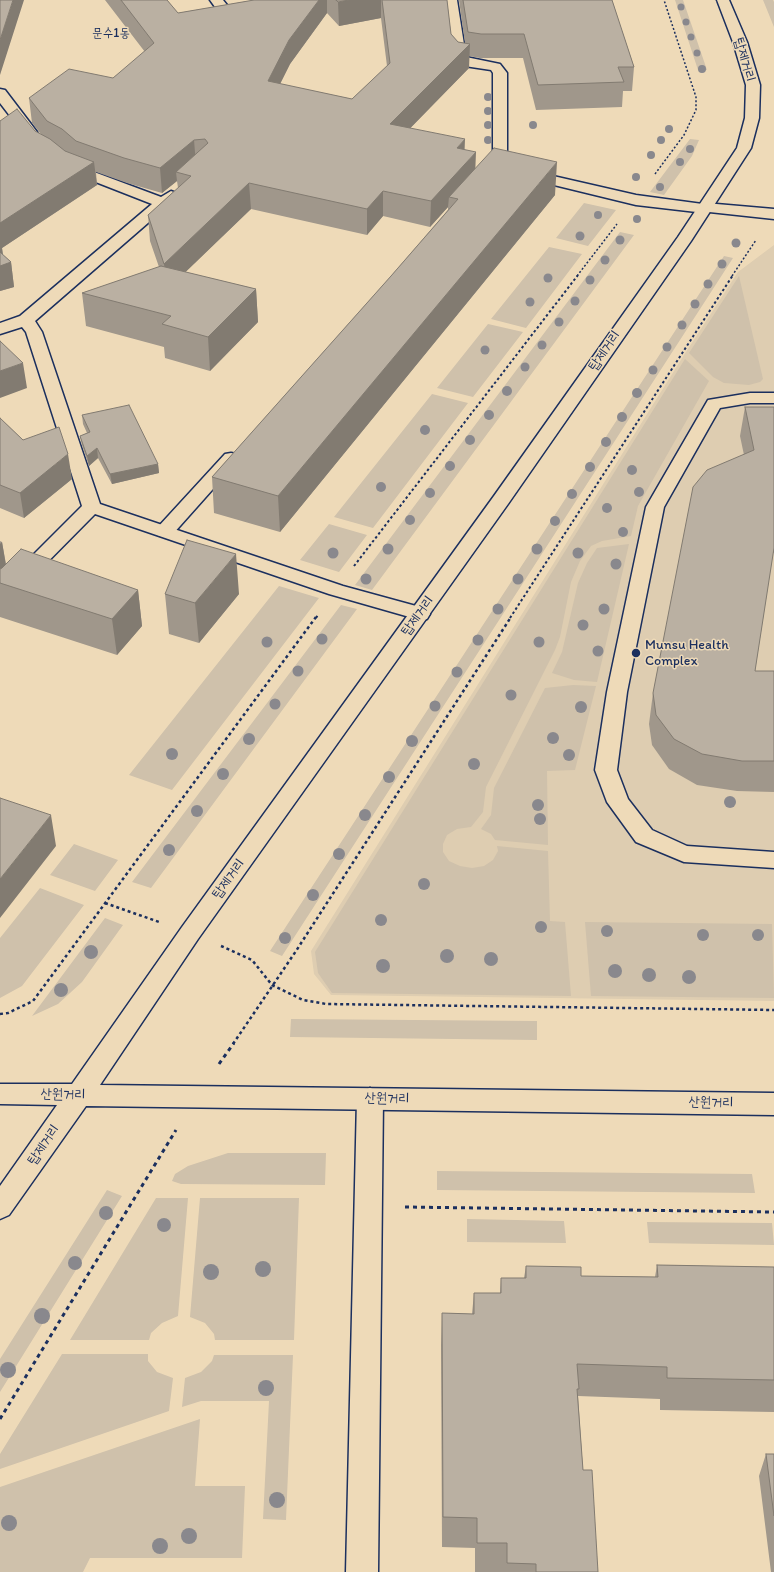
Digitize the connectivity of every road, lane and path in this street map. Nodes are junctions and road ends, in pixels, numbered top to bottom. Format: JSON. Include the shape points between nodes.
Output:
{"nodes":[{"id":1,"x":216,"y":0,"type":"edge"},
{"id":2,"x":451,"y":0,"type":"edge"},
{"id":3,"x":664,"y":0,"type":"edge"},
{"id":4,"x":724,"y":0,"type":"edge"},
{"id":5,"x":228,"y":15,"type":"edge"},
{"id":6,"x":0,"y":93,"type":"edge"},
{"id":7,"x":40,"y":144,"type":"edge"},
{"id":8,"x":59,"y":158,"type":"edge"},
{"id":9,"x":180,"y":188,"type":"edge"},
{"id":10,"x":636,"y":200,"type":"junction"},
{"id":11,"x":163,"y":202,"type":"junction"},
{"id":12,"x":705,"y":208,"type":"junction"},
{"id":13,"x":774,"y":214,"type":"edge"},
{"id":14,"x":756,"y":240,"type":"dead end"},
{"id":15,"x":26,"y":320,"type":"junction"},
{"id":16,"x":0,"y":329,"type":"edge"},
{"id":17,"x":774,"y":398,"type":"edge"},
{"id":18,"x":240,"y":449,"type":"edge"},
{"id":19,"x":92,"y":507,"type":"junction"},
{"id":20,"x":165,"y":532,"type":"junction"},
{"id":21,"x":336,"y":590,"type":"junction"},
{"id":22,"x":0,"y":599,"type":"edge"},
{"id":23,"x":420,"y":614,"type":"junction"},
{"id":24,"x":774,"y":860,"type":"edge"},
{"id":25,"x":105,"y":903,"type":"junction"},
{"id":26,"x":190,"y":933,"type":"junction"},
{"id":27,"x":272,"y":985,"type":"junction"},
{"id":28,"x":774,"y":1010,"type":"edge"},
{"id":29,"x":0,"y":1014,"type":"edge"},
{"id":30,"x":0,"y":1094,"type":"edge"},
{"id":31,"x":79,"y":1095,"type":"junction"},
{"id":32,"x":197,"y":1097,"type":"junction"},
{"id":33,"x":370,"y":1099,"type":"junction"},
{"id":34,"x":774,"y":1104,"type":"edge"},
{"id":35,"x":0,"y":1207,"type":"edge"},
{"id":36,"x":369,"y":1207,"type":"junction"},
{"id":37,"x":774,"y":1212,"type":"edge"},
{"id":38,"x":0,"y":1419,"type":"edge"},
{"id":39,"x":362,"y":1572,"type":"edge"}],
"edges":[{"from":1,"to":5,"type":"main road"},
{"from":2,"to":10,"type":"main road","via":[[459,58],[463,62],[495,67],[500,73],[494,167]]},
{"from":3,"to":10,"type":"path","via":[[696,97],[696,110],[684,135]]},
{"from":4,"to":12,"type":"main road","name":"탑제거리","via":[[753,85],[752,118],[744,148]]},
{"from":6,"to":7,"type":"main road"},
{"from":8,"to":11,"type":"main road","via":[[73,170]]},
{"from":9,"to":11,"type":"main road"},
{"from":10,"to":12,"type":"main road"},
{"from":10,"to":21,"type":"path"},
{"from":11,"to":15,"type":"main road"},
{"from":12,"to":13,"type":"main road"},
{"from":12,"to":23,"type":"main road","name":"탑제거리"},
{"from":14,"to":27,"type":"path","via":[[676,359]]},
{"from":15,"to":16,"type":"main road"},
{"from":15,"to":19,"type":"main road","via":[[34,332]]},
{"from":17,"to":24,"type":"main road","via":[[750,398],[714,404],[655,507],[617,692],[606,770],[618,802],[644,836],[684,854]]},
{"from":18,"to":20,"type":"main road"},
{"from":19,"to":20,"type":"main road"},
{"from":19,"to":22,"type":"main road"},
{"from":20,"to":21,"type":"main road"},
{"from":21,"to":23,"type":"main road"},
{"from":21,"to":25,"type":"path"},
{"from":23,"to":26,"type":"main road","name":"탑제거리"},
{"from":25,"to":26,"type":"path"},
{"from":25,"to":29,"type":"path","via":[[33,1001],[8,1013]]},
{"from":26,"to":27,"type":"path","via":[[252,960]]},
{"from":26,"to":31,"type":"main road","name":"탑제거리"},
{"from":27,"to":28,"type":"path","via":[[303,1000],[326,1004]]},
{"from":27,"to":32,"type":"path"},
{"from":30,"to":31,"type":"main road","name":"산원거리"},
{"from":31,"to":32,"type":"main road","name":"산원거리"},
{"from":31,"to":35,"type":"main road","name":"탑제거리"},
{"from":32,"to":33,"type":"main road","name":"산원거리"},
{"from":32,"to":38,"type":"path"},
{"from":33,"to":34,"type":"main road","name":"산원거리"},
{"from":33,"to":36,"type":"main road"},
{"from":36,"to":37,"type":"path"},
{"from":36,"to":39,"type":"main road"}]}
